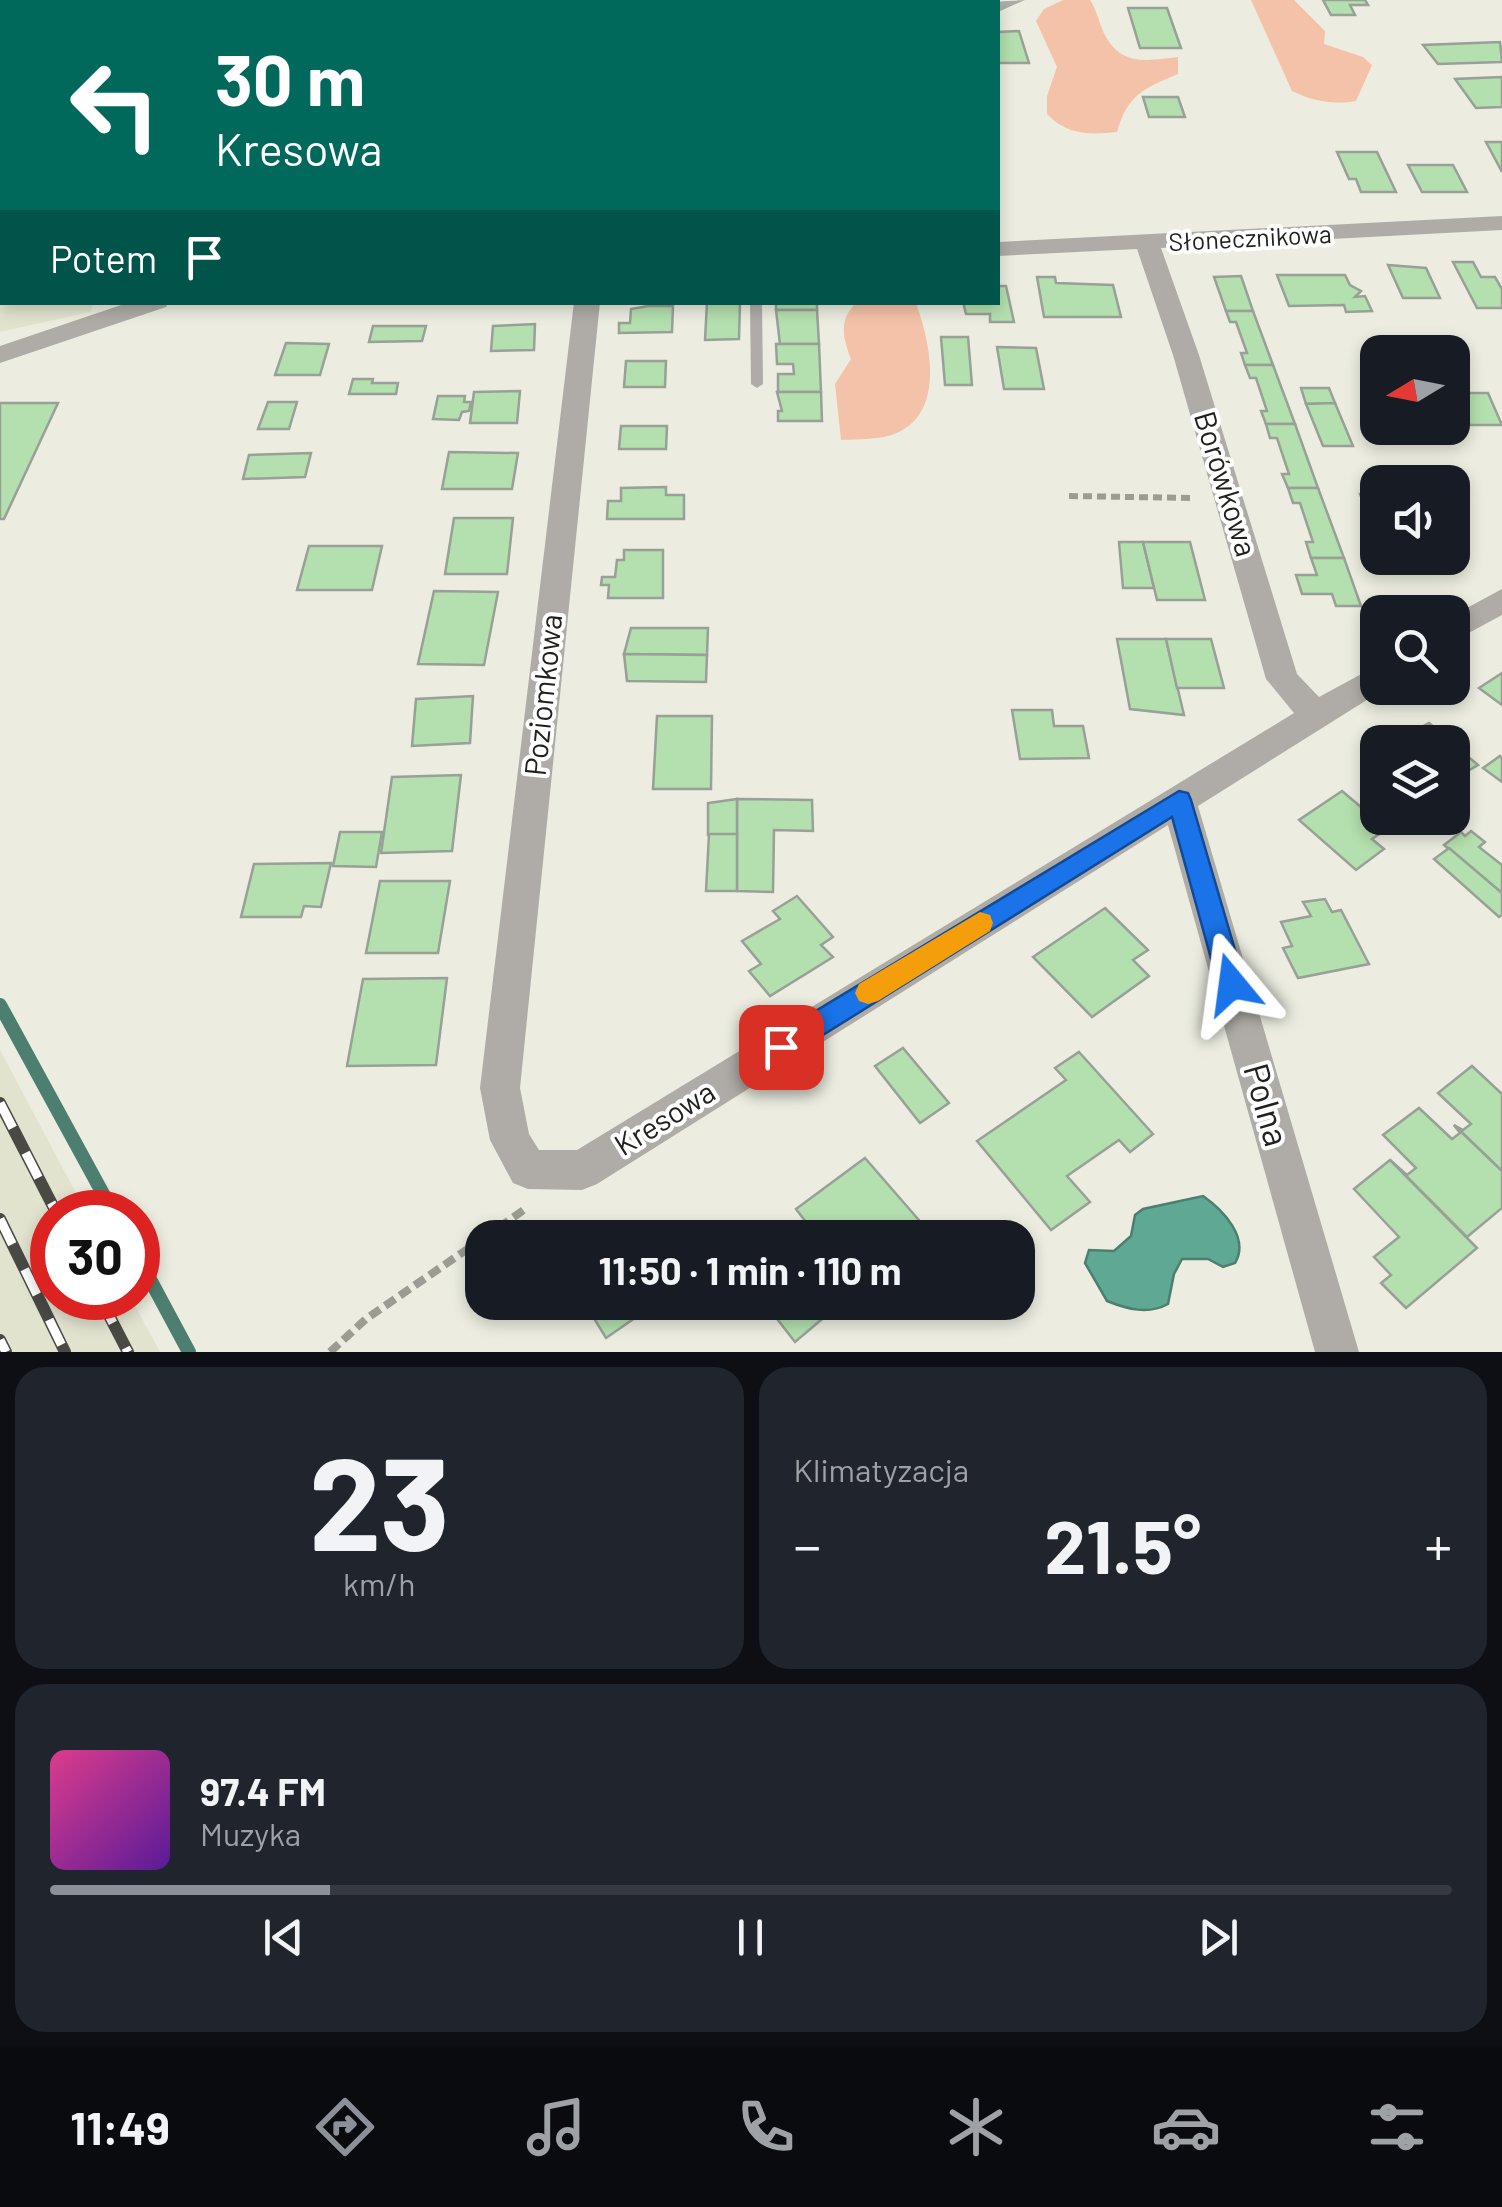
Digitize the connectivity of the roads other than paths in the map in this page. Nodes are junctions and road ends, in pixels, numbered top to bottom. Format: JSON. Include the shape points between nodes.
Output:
{"nodes":[{"id":1,"x":1502,"y":223,"type":"edge"},
{"id":2,"x":1146,"y":244,"type":"junction"},
{"id":3,"x":1000,"y":249,"type":"edge"},
{"id":4,"x":148,"y":305,"type":"edge"},
{"id":5,"x":587,"y":305,"type":"edge"},
{"id":6,"x":756,"y":305,"type":"edge"},
{"id":7,"x":0,"y":355,"type":"edge"},
{"id":8,"x":757,"y":384,"type":"dead end"},
{"id":9,"x":1502,"y":600,"type":"edge"},
{"id":10,"x":1470,"y":619,"type":"edge"},
{"id":11,"x":1360,"y":688,"type":"edge"},
{"id":12,"x":1316,"y":716,"type":"junction"},
{"id":13,"x":1179,"y":800,"type":"junction"},
{"id":14,"x":500,"y":1088,"type":"joint"},
{"id":15,"x":1337,"y":1352,"type":"edge"}],
"edges":[{"from":1,"to":2,"type":"street","name":"Słonecznikowa"},
{"from":2,"to":3,"type":"street","name":"Słonecznikowa"},
{"from":2,"to":12,"type":"street","name":"Borówkowa","via":[[1282,679]]},
{"from":4,"to":7,"type":"street"},
{"from":5,"to":14,"type":"street","name":"Poziomkowa"},
{"from":6,"to":8,"type":"lane"},
{"from":9,"to":10,"type":"street"},
{"from":11,"to":12,"type":"street","name":"Kresowa"},
{"from":12,"to":13,"type":"street","name":"Kresowa"},
{"from":13,"to":14,"type":"street","name":"Kresowa","via":[[582,1170],[528,1169],[510,1140]]},
{"from":13,"to":15,"type":"street","name":"Polna"}]}
